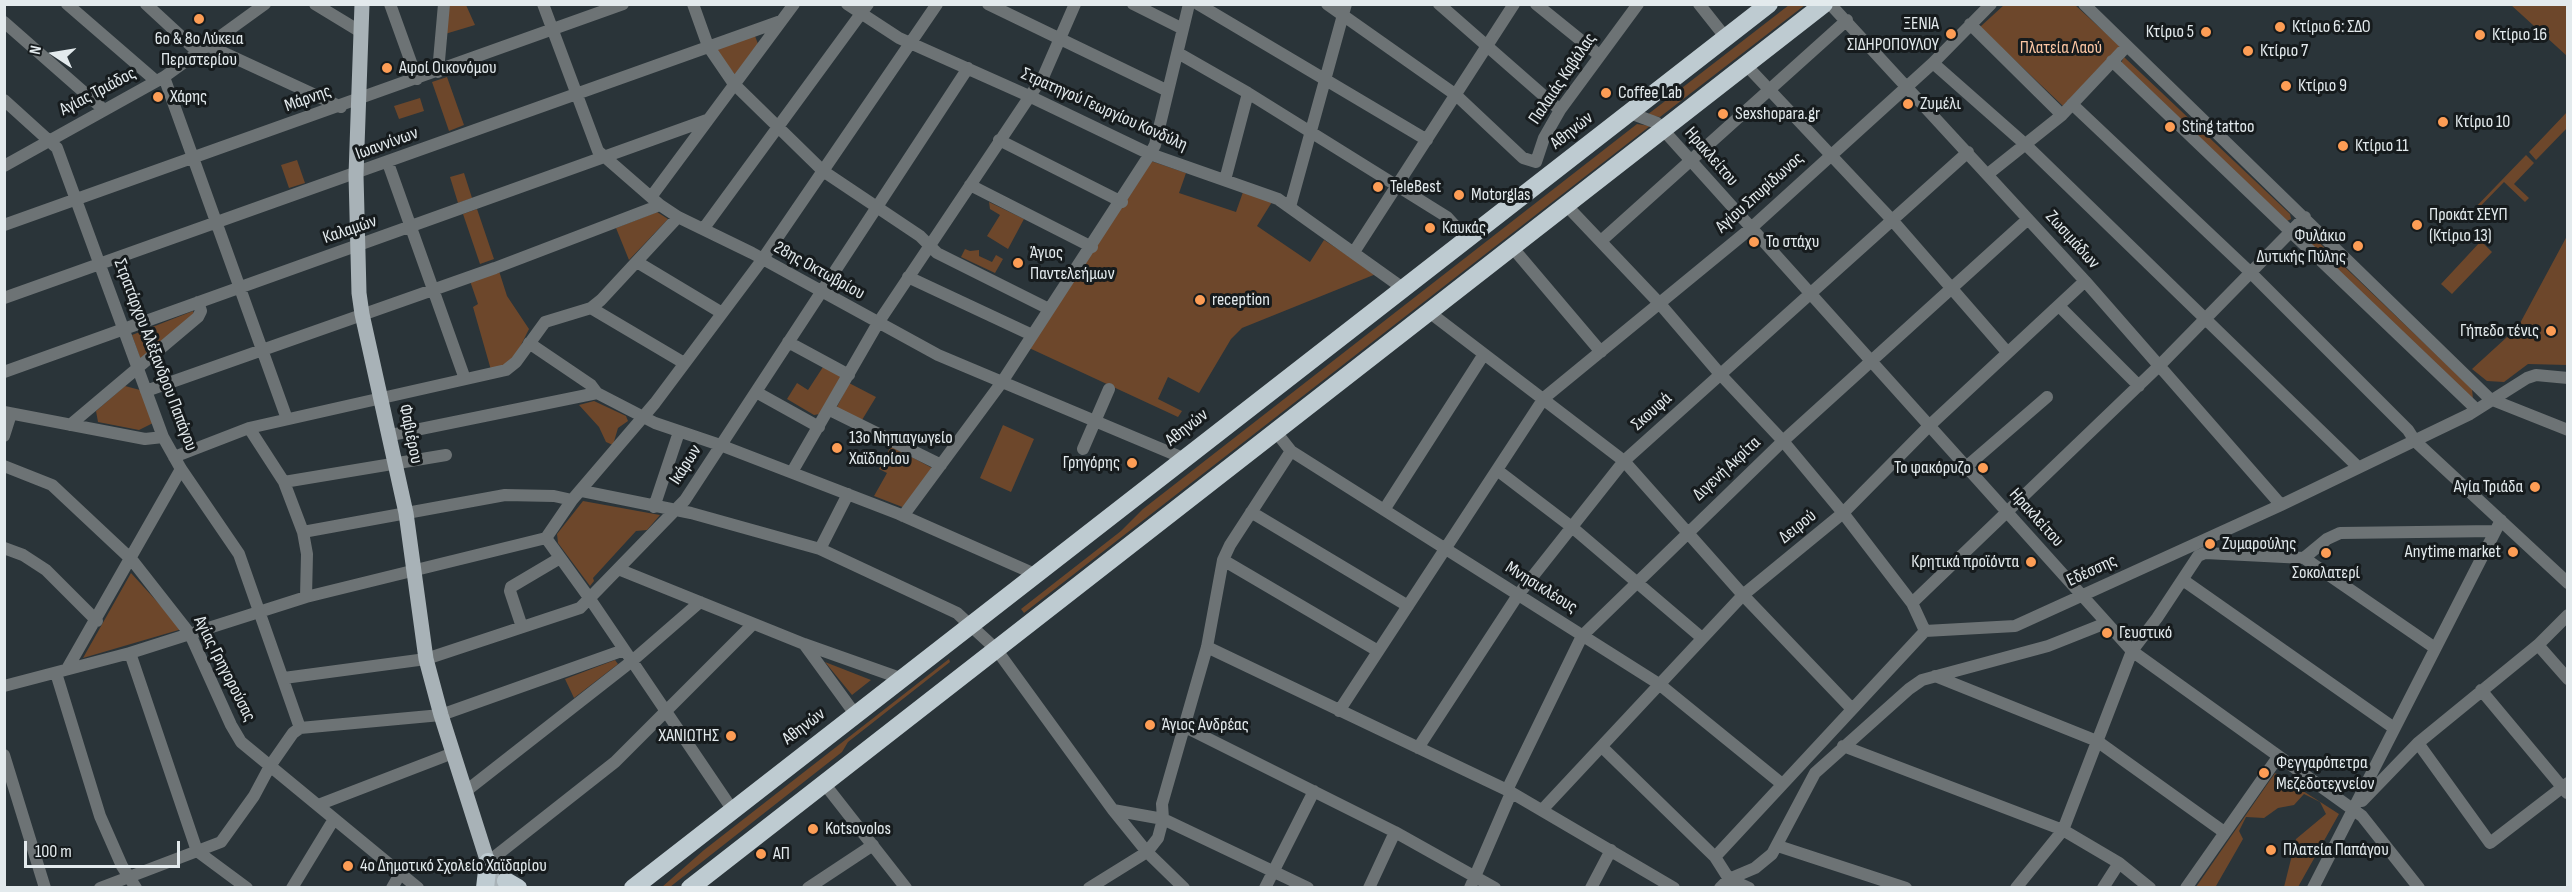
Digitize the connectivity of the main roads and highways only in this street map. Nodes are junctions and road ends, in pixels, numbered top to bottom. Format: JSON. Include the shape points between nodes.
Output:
{"nodes":[{"id":1,"x":362,"y":4,"type":"edge"},
{"id":2,"x":1769,"y":4,"type":"edge"},
{"id":3,"x":1824,"y":4,"type":"edge"},
{"id":4,"x":488,"y":862,"type":"junction"},
{"id":5,"x":508,"y":886,"type":"edge"},
{"id":6,"x":485,"y":888,"type":"edge"},
{"id":7,"x":633,"y":888,"type":"edge"},
{"id":8,"x":690,"y":888,"type":"edge"}],
"edges":[{"from":1,"to":4,"type":"main road","name":"Φαβιέρου","via":[[356,175],[362,314],[406,513],[426,659]]},
{"from":2,"to":7,"type":"highway","name":"Αθηνών"},
{"from":3,"to":8,"type":"highway"},
{"from":4,"to":5,"type":"main road","name":"Φαβιέρου"},
{"from":4,"to":6,"type":"highway"}]}
